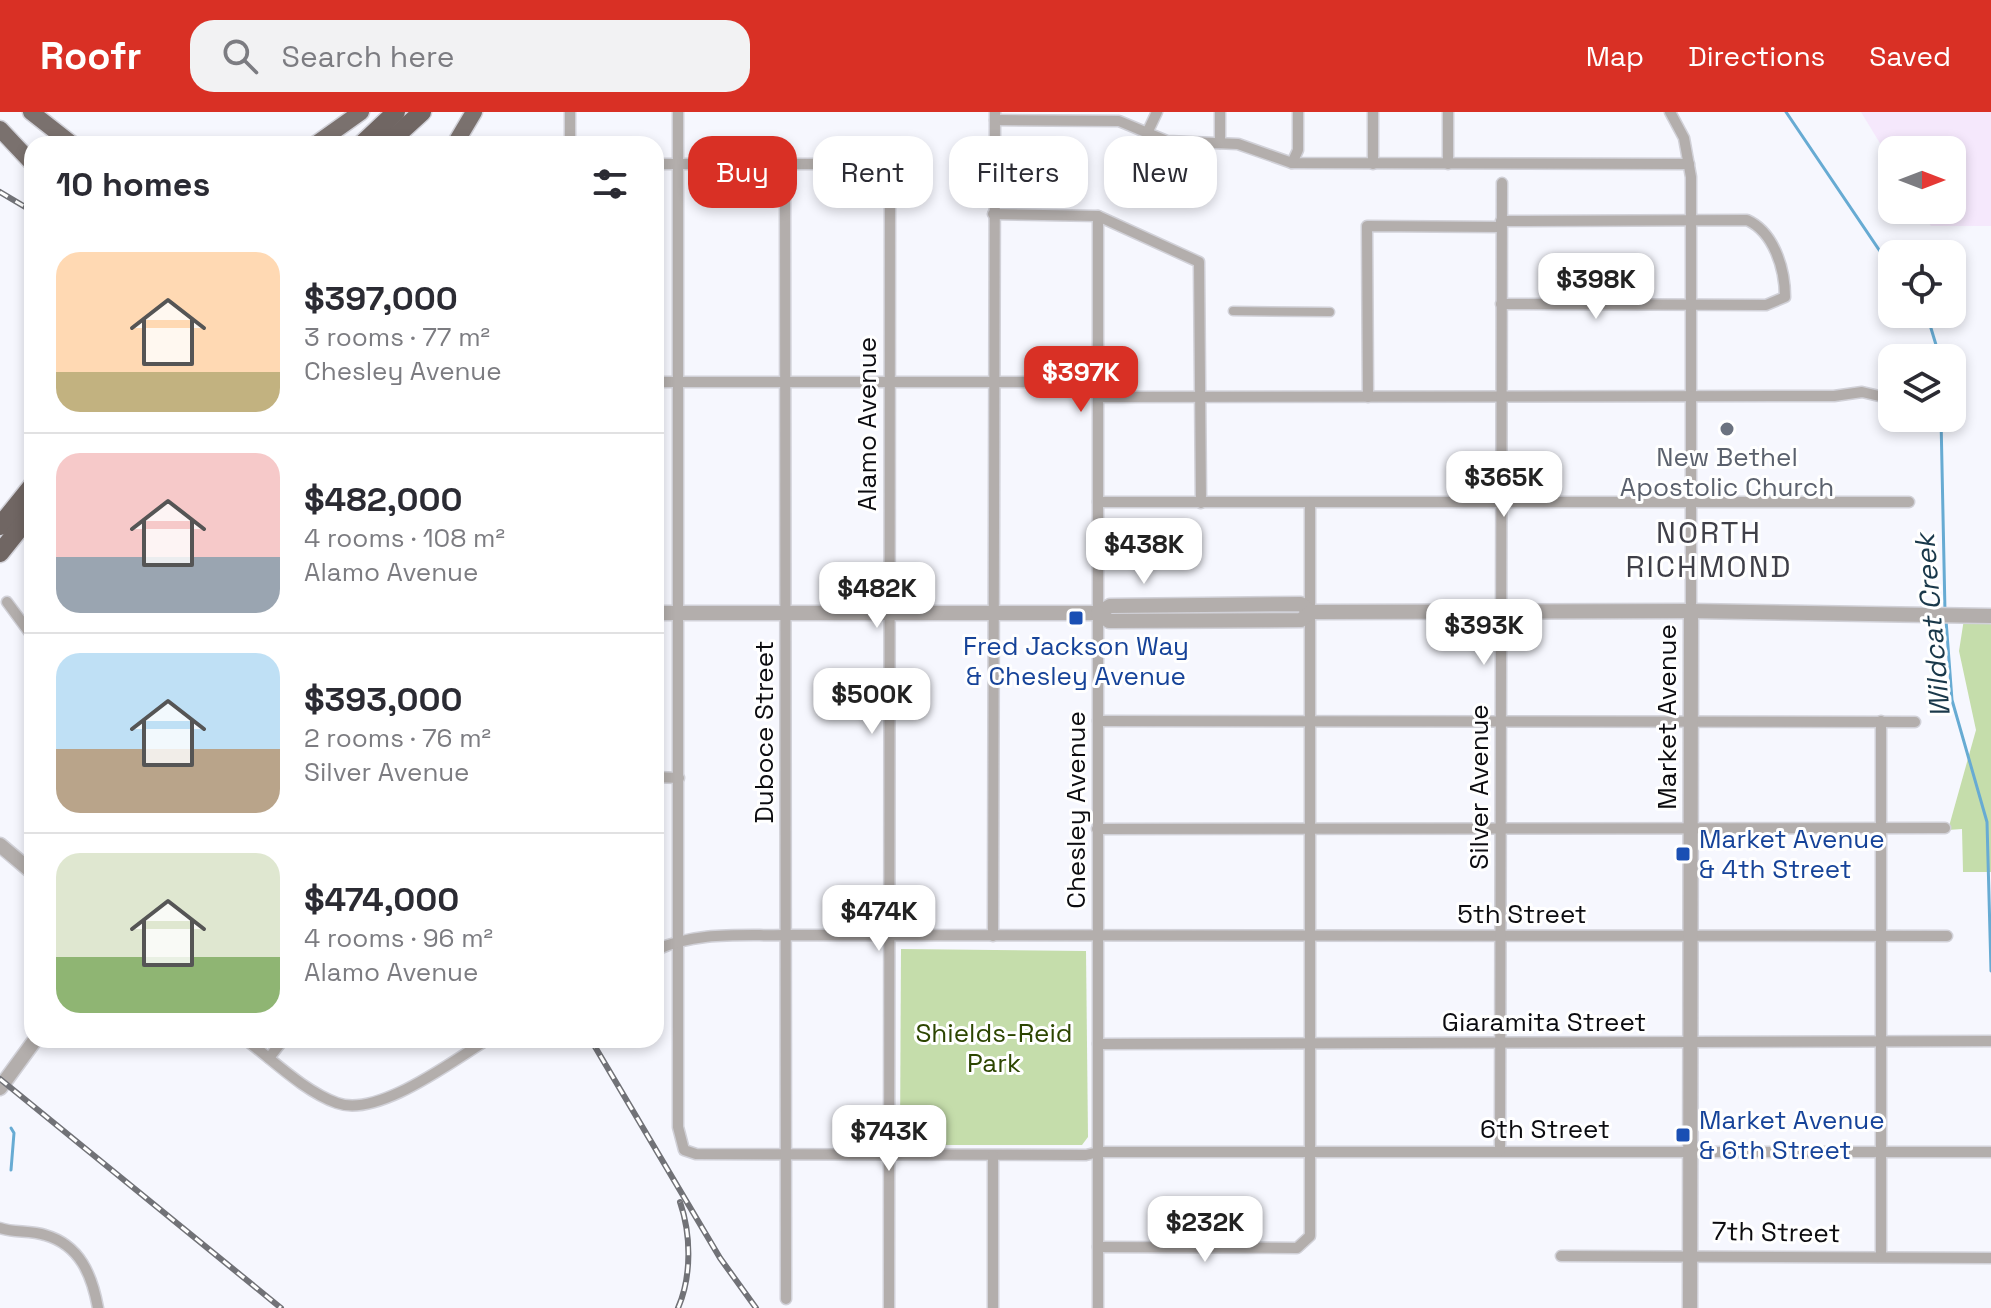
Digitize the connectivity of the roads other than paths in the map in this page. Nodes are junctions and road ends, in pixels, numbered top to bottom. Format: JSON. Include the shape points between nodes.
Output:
{"nodes":[{"id":1,"x":31,"y":112,"type":"edge"},
{"id":2,"x":361,"y":112,"type":"edge"},
{"id":3,"x":396,"y":112,"type":"edge"},
{"id":4,"x":422,"y":112,"type":"edge"},
{"id":5,"x":474,"y":112,"type":"edge"},
{"id":6,"x":570,"y":112,"type":"edge"},
{"id":7,"x":678,"y":112,"type":"edge"},
{"id":8,"x":1157,"y":112,"type":"edge"},
{"id":9,"x":1220,"y":112,"type":"edge"},
{"id":10,"x":1298,"y":112,"type":"edge"},
{"id":11,"x":1373,"y":112,"type":"edge"},
{"id":12,"x":1448,"y":112,"type":"edge"},
{"id":13,"x":1670,"y":112,"type":"edge"},
{"id":14,"x":995,"y":116,"type":"edge"},
{"id":15,"x":1060,"y":116,"type":"edge"},
{"id":16,"x":0,"y":129,"type":"edge"},
{"id":17,"x":1148,"y":131,"type":"junction"},
{"id":18,"x":62,"y":136,"type":"edge"},
{"id":19,"x":327,"y":136,"type":"edge"},
{"id":20,"x":370,"y":136,"type":"edge"},
{"id":21,"x":396,"y":136,"type":"edge"},
{"id":22,"x":460,"y":136,"type":"edge"},
{"id":23,"x":570,"y":136,"type":"edge"},
{"id":24,"x":1220,"y":143,"type":"junction"},
{"id":25,"x":24,"y":154,"type":"edge"},
{"id":26,"x":1292,"y":163,"type":"junction"},
{"id":27,"x":664,"y":164,"type":"edge"},
{"id":28,"x":678,"y":164,"type":"junction"},
{"id":29,"x":688,"y":164,"type":"edge"},
{"id":30,"x":797,"y":164,"type":"edge"},
{"id":31,"x":1373,"y":164,"type":"junction"},
{"id":32,"x":1448,"y":164,"type":"junction"},
{"id":33,"x":1689,"y":164,"type":"junction"},
{"id":34,"x":1502,"y":183,"type":"dead end"},
{"id":35,"x":785,"y":208,"type":"edge"},
{"id":36,"x":993,"y":214,"type":"junction"},
{"id":37,"x":1098,"y":216,"type":"junction"},
{"id":38,"x":1691,"y":221,"type":"junction"},
{"id":39,"x":1501,"y":224,"type":"junction"},
{"id":40,"x":1501,"y":304,"type":"junction"},
{"id":41,"x":1691,"y":304,"type":"junction"},
{"id":42,"x":1233,"y":311,"type":"dead end"},
{"id":43,"x":1330,"y":312,"type":"dead end"},
{"id":44,"x":664,"y":382,"type":"edge"},
{"id":45,"x":679,"y":382,"type":"junction"},
{"id":46,"x":785,"y":382,"type":"junction"},
{"id":47,"x":992,"y":382,"type":"junction"},
{"id":48,"x":1098,"y":382,"type":"junction"},
{"id":49,"x":890,"y":383,"type":"junction"},
{"id":50,"x":1501,"y":396,"type":"junction"},
{"id":51,"x":1878,"y":396,"type":"edge"},
{"id":52,"x":1098,"y":397,"type":"junction"},
{"id":53,"x":1201,"y":397,"type":"junction"},
{"id":54,"x":1368,"y":397,"type":"junction"},
{"id":55,"x":1691,"y":397,"type":"junction"},
{"id":56,"x":24,"y":496,"type":"edge"},
{"id":57,"x":1098,"y":502,"type":"junction"},
{"id":58,"x":1501,"y":502,"type":"junction"},
{"id":59,"x":1692,"y":502,"type":"junction"},
{"id":60,"x":1909,"y":502,"type":"dead end"},
{"id":61,"x":1201,"y":503,"type":"junction"},
{"id":62,"x":1310,"y":503,"type":"junction"},
{"id":63,"x":24,"y":523,"type":"edge"},
{"id":64,"x":0,"y":526,"type":"edge"},
{"id":65,"x":0,"y":553,"type":"edge"},
{"id":66,"x":7,"y":602,"type":"dead end"},
{"id":67,"x":889,"y":611,"type":"junction"},
{"id":68,"x":1691,"y":611,"type":"junction"},
{"id":69,"x":786,"y":612,"type":"junction"},
{"id":70,"x":992,"y":612,"type":"junction"},
{"id":71,"x":1311,"y":612,"type":"junction"},
{"id":72,"x":1501,"y":612,"type":"junction"},
{"id":73,"x":664,"y":613,"type":"edge"},
{"id":74,"x":678,"y":613,"type":"junction"},
{"id":75,"x":1098,"y":613,"type":"junction"},
{"id":76,"x":1991,"y":616,"type":"edge"},
{"id":77,"x":24,"y":625,"type":"edge"},
{"id":78,"x":1501,"y":720,"type":"junction"},
{"id":79,"x":1098,"y":721,"type":"junction"},
{"id":80,"x":1311,"y":721,"type":"junction"},
{"id":81,"x":1690,"y":721,"type":"junction"},
{"id":82,"x":1881,"y":721,"type":"junction"},
{"id":83,"x":1915,"y":722,"type":"dead end"},
{"id":84,"x":664,"y":777,"type":"edge"},
{"id":85,"x":679,"y":778,"type":"junction"},
{"id":86,"x":1501,"y":828,"type":"junction"},
{"id":87,"x":1881,"y":828,"type":"junction"},
{"id":88,"x":1945,"y":828,"type":"dead end"},
{"id":89,"x":1097,"y":829,"type":"junction"},
{"id":90,"x":1311,"y":829,"type":"junction"},
{"id":91,"x":1691,"y":829,"type":"junction"},
{"id":92,"x":0,"y":845,"type":"edge"},
{"id":93,"x":24,"y":865,"type":"edge"},
{"id":94,"x":786,"y":935,"type":"junction"},
{"id":95,"x":890,"y":936,"type":"junction"},
{"id":96,"x":993,"y":936,"type":"junction"},
{"id":97,"x":1310,"y":936,"type":"junction"},
{"id":98,"x":1502,"y":936,"type":"junction"},
{"id":99,"x":1692,"y":936,"type":"junction"},
{"id":100,"x":1947,"y":936,"type":"dead end"},
{"id":101,"x":1098,"y":937,"type":"junction"},
{"id":102,"x":1882,"y":937,"type":"junction"},
{"id":103,"x":678,"y":940,"type":"junction"},
{"id":104,"x":664,"y":946,"type":"edge"},
{"id":105,"x":1991,"y":1041,"type":"edge"},
{"id":106,"x":1882,"y":1043,"type":"junction"},
{"id":107,"x":1098,"y":1044,"type":"junction"},
{"id":108,"x":1310,"y":1044,"type":"junction"},
{"id":109,"x":1501,"y":1044,"type":"junction"},
{"id":110,"x":1692,"y":1044,"type":"junction"},
{"id":111,"x":29,"y":1048,"type":"edge"},
{"id":112,"x":256,"y":1048,"type":"edge"},
{"id":113,"x":277,"y":1048,"type":"edge"},
{"id":114,"x":474,"y":1048,"type":"edge"},
{"id":115,"x":269,"y":1058,"type":"junction"},
{"id":116,"x":0,"y":1088,"type":"edge"},
{"id":117,"x":1500,"y":1151,"type":"junction"},
{"id":118,"x":1692,"y":1151,"type":"junction"},
{"id":119,"x":1099,"y":1152,"type":"junction"},
{"id":120,"x":1311,"y":1152,"type":"junction"},
{"id":121,"x":1881,"y":1152,"type":"junction"},
{"id":122,"x":1991,"y":1152,"type":"edge"},
{"id":123,"x":787,"y":1154,"type":"junction"},
{"id":124,"x":889,"y":1156,"type":"junction"},
{"id":125,"x":993,"y":1156,"type":"junction"},
{"id":126,"x":0,"y":1228,"type":"edge"},
{"id":127,"x":1098,"y":1247,"type":"junction"},
{"id":128,"x":1692,"y":1255,"type":"junction"},
{"id":129,"x":1561,"y":1256,"type":"dead end"},
{"id":130,"x":1881,"y":1257,"type":"junction"},
{"id":131,"x":1991,"y":1258,"type":"edge"},
{"id":132,"x":786,"y":1299,"type":"dead end"},
{"id":133,"x":98,"y":1308,"type":"edge"},
{"id":134,"x":889,"y":1308,"type":"edge"},
{"id":135,"x":993,"y":1308,"type":"edge"},
{"id":136,"x":1098,"y":1308,"type":"edge"},
{"id":137,"x":1690,"y":1308,"type":"edge"}],
"edges":[{"from":1,"to":18,"type":"main road"},
{"from":2,"to":19,"type":"main road"},
{"from":3,"to":20,"type":"highway"},
{"from":4,"to":21,"type":"highway"},
{"from":5,"to":22,"type":"main road"},
{"from":6,"to":23,"type":"street"},
{"from":7,"to":28,"type":"street"},
{"from":8,"to":17,"type":"street"},
{"from":9,"to":24,"type":"street"},
{"from":10,"to":26,"type":"street","via":[[1298,150]]},
{"from":11,"to":31,"type":"street"},
{"from":12,"to":32,"type":"street"},
{"from":13,"to":33,"type":"street","name":"Market Avenue","via":[[1684,138]]},
{"from":14,"to":15,"type":"street"},
{"from":14,"to":36,"type":"street"},
{"from":15,"to":17,"type":"street","via":[[1119,121]]},
{"from":16,"to":25,"type":"main road"},
{"from":17,"to":24,"type":"street","via":[[1167,141]]},
{"from":24,"to":26,"type":"street"},
{"from":26,"to":31,"type":"street"},
{"from":27,"to":28,"type":"street"},
{"from":28,"to":29,"type":"street"},
{"from":28,"to":45,"type":"street"},
{"from":30,"to":49,"type":"street","name":"Alamo Avenue","via":[[890,164]]},
{"from":31,"to":32,"type":"street"},
{"from":32,"to":33,"type":"street"},
{"from":33,"to":38,"type":"street","name":"Market Avenue"},
{"from":34,"to":39,"type":"street","name":"Silver Avenue"},
{"from":35,"to":46,"type":"street","name":"Duboce Street"},
{"from":36,"to":37,"type":"street"},
{"from":36,"to":47,"type":"street"},
{"from":37,"to":48,"type":"street","name":"Chesley Avenue"},
{"from":37,"to":53,"type":"street","via":[[1199,262]]},
{"from":38,"to":39,"type":"street"},
{"from":38,"to":41,"type":"street","name":"Market Avenue"},
{"from":38,"to":41,"type":"street","via":[[1747,220],[1761,226],[1785,273],[1785,297],[1766,305]]},
{"from":39,"to":40,"type":"street","name":"Silver Avenue"},
{"from":39,"to":54,"type":"street","via":[[1367,226]]},
{"from":40,"to":41,"type":"street"},
{"from":40,"to":50,"type":"street","name":"Silver Avenue"},
{"from":41,"to":55,"type":"street","name":"Market Avenue"},
{"from":42,"to":43,"type":"street"},
{"from":44,"to":45,"type":"street"},
{"from":45,"to":46,"type":"street"},
{"from":45,"to":74,"type":"street"},
{"from":46,"to":49,"type":"street"},
{"from":46,"to":69,"type":"street","name":"Duboce Street"},
{"from":47,"to":48,"type":"street"},
{"from":47,"to":49,"type":"street"},
{"from":47,"to":70,"type":"street"},
{"from":48,"to":52,"type":"street","name":"Chesley Avenue"},
{"from":49,"to":67,"type":"street","name":"Alamo Avenue"},
{"from":50,"to":54,"type":"street"},
{"from":50,"to":55,"type":"street"},
{"from":50,"to":58,"type":"street","name":"Silver Avenue"},
{"from":51,"to":55,"type":"street"},
{"from":52,"to":53,"type":"street"},
{"from":52,"to":57,"type":"street","name":"Chesley Avenue"},
{"from":53,"to":54,"type":"street"},
{"from":53,"to":61,"type":"street"},
{"from":55,"to":59,"type":"street","name":"Market Avenue"},
{"from":56,"to":64,"type":"highway"},
{"from":57,"to":61,"type":"street"},
{"from":57,"to":75,"type":"street","name":"Chesley Avenue"},
{"from":58,"to":59,"type":"street"},
{"from":58,"to":62,"type":"street"},
{"from":58,"to":72,"type":"street","name":"Silver Avenue"},
{"from":59,"to":60,"type":"street"},
{"from":59,"to":68,"type":"street","name":"Market Avenue"},
{"from":61,"to":62,"type":"street"},
{"from":62,"to":71,"type":"street"},
{"from":63,"to":65,"type":"highway"},
{"from":66,"to":77,"type":"street"},
{"from":67,"to":69,"type":"street"},
{"from":67,"to":70,"type":"street"},
{"from":67,"to":95,"type":"street","name":"Alamo Avenue"},
{"from":68,"to":72,"type":"street"},
{"from":68,"to":76,"type":"street"},
{"from":68,"to":81,"type":"street","name":"Market Avenue"},
{"from":69,"to":74,"type":"street"},
{"from":69,"to":94,"type":"street","name":"Duboce Street"},
{"from":70,"to":75,"type":"street"},
{"from":70,"to":96,"type":"street"},
{"from":71,"to":72,"type":"street"},
{"from":71,"to":75,"type":"street","via":[[1301,604],[1110,606]]},
{"from":71,"to":80,"type":"street"},
{"from":72,"to":78,"type":"street","name":"Silver Avenue"},
{"from":73,"to":74,"type":"street"},
{"from":74,"to":85,"type":"street"},
{"from":75,"to":79,"type":"street","name":"Chesley Avenue"},
{"from":78,"to":80,"type":"street"},
{"from":78,"to":81,"type":"street"},
{"from":78,"to":86,"type":"street","name":"Silver Avenue"},
{"from":79,"to":80,"type":"street"},
{"from":79,"to":89,"type":"street","name":"Chesley Avenue"},
{"from":80,"to":90,"type":"street"},
{"from":81,"to":82,"type":"street"},
{"from":81,"to":91,"type":"street","name":"Market Avenue"},
{"from":82,"to":83,"type":"street"},
{"from":82,"to":87,"type":"street"},
{"from":84,"to":85,"type":"street"},
{"from":85,"to":103,"type":"street"},
{"from":86,"to":90,"type":"street"},
{"from":86,"to":91,"type":"street"},
{"from":86,"to":98,"type":"street","name":"Silver Avenue"},
{"from":87,"to":88,"type":"street"},
{"from":87,"to":91,"type":"street"},
{"from":87,"to":102,"type":"street"},
{"from":89,"to":90,"type":"street"},
{"from":89,"to":101,"type":"street","name":"Chesley Avenue"},
{"from":90,"to":97,"type":"street"},
{"from":91,"to":99,"type":"street","name":"Market Avenue"},
{"from":92,"to":93,"type":"street"},
{"from":94,"to":95,"type":"street","name":"5th Street"},
{"from":94,"to":103,"type":"street","name":"5th Street"},
{"from":94,"to":123,"type":"street","name":"Duboce Street"},
{"from":95,"to":96,"type":"street","name":"5th Street"},
{"from":95,"to":124,"type":"street","name":"Alamo Avenue"},
{"from":96,"to":101,"type":"street","name":"5th Street"},
{"from":97,"to":98,"type":"street","name":"5th Street"},
{"from":97,"to":101,"type":"street","name":"5th Street"},
{"from":97,"to":108,"type":"street"},
{"from":98,"to":99,"type":"street","name":"5th Street"},
{"from":98,"to":109,"type":"street","name":"Silver Avenue"},
{"from":99,"to":102,"type":"street","name":"5th Street"},
{"from":99,"to":110,"type":"street","name":"Market Avenue"},
{"from":100,"to":102,"type":"street","name":"5th Street"},
{"from":101,"to":107,"type":"street","name":"Chesley Avenue"},
{"from":102,"to":106,"type":"street"},
{"from":103,"to":104,"type":"street"},
{"from":103,"to":123,"type":"street","name":"6th Street","via":[[678,1127],[684,1150]]},
{"from":105,"to":106,"type":"street","name":"Giaramita Street"},
{"from":106,"to":110,"type":"street","name":"Giaramita Street"},
{"from":106,"to":121,"type":"street"},
{"from":107,"to":108,"type":"street","name":"Giaramita Street"},
{"from":107,"to":119,"type":"street","name":"Chesley Avenue"},
{"from":108,"to":109,"type":"street","name":"Giaramita Street"},
{"from":108,"to":120,"type":"street"},
{"from":109,"to":110,"type":"street","name":"Giaramita Street"},
{"from":109,"to":117,"type":"street","name":"Silver Avenue"},
{"from":110,"to":118,"type":"street","name":"Market Avenue"},
{"from":111,"to":116,"type":"street"},
{"from":112,"to":115,"type":"street"},
{"from":113,"to":115,"type":"street"},
{"from":114,"to":115,"type":"street","via":[[392,1097],[366,1105],[341,1105],[318,1095]]},
{"from":117,"to":118,"type":"street","name":"6th Street"},
{"from":117,"to":120,"type":"street","name":"6th Street"},
{"from":118,"to":121,"type":"street","name":"6th Street"},
{"from":118,"to":128,"type":"street","name":"Market Avenue"},
{"from":119,"to":120,"type":"street","name":"6th Street"},
{"from":119,"to":125,"type":"street","name":"6th Street"},
{"from":119,"to":127,"type":"street","name":"Chesley Avenue"},
{"from":120,"to":127,"type":"street","via":[[1310,1236],[1304,1245]]},
{"from":121,"to":122,"type":"street","name":"6th Street"},
{"from":121,"to":130,"type":"street"},
{"from":123,"to":124,"type":"street","name":"6th Street"},
{"from":123,"to":132,"type":"street","name":"Duboce Street"},
{"from":124,"to":125,"type":"street","name":"6th Street"},
{"from":124,"to":134,"type":"street","name":"Alamo Avenue"},
{"from":125,"to":135,"type":"street"},
{"from":126,"to":133,"type":"street","via":[[44,1234],[66,1246],[86,1266]]},
{"from":127,"to":136,"type":"street","name":"Chesley Avenue"},
{"from":128,"to":129,"type":"street","name":"7th Street"},
{"from":128,"to":130,"type":"street","name":"7th Street"},
{"from":128,"to":137,"type":"street","name":"Market Avenue"},
{"from":130,"to":131,"type":"street","name":"7th Street"}]}
